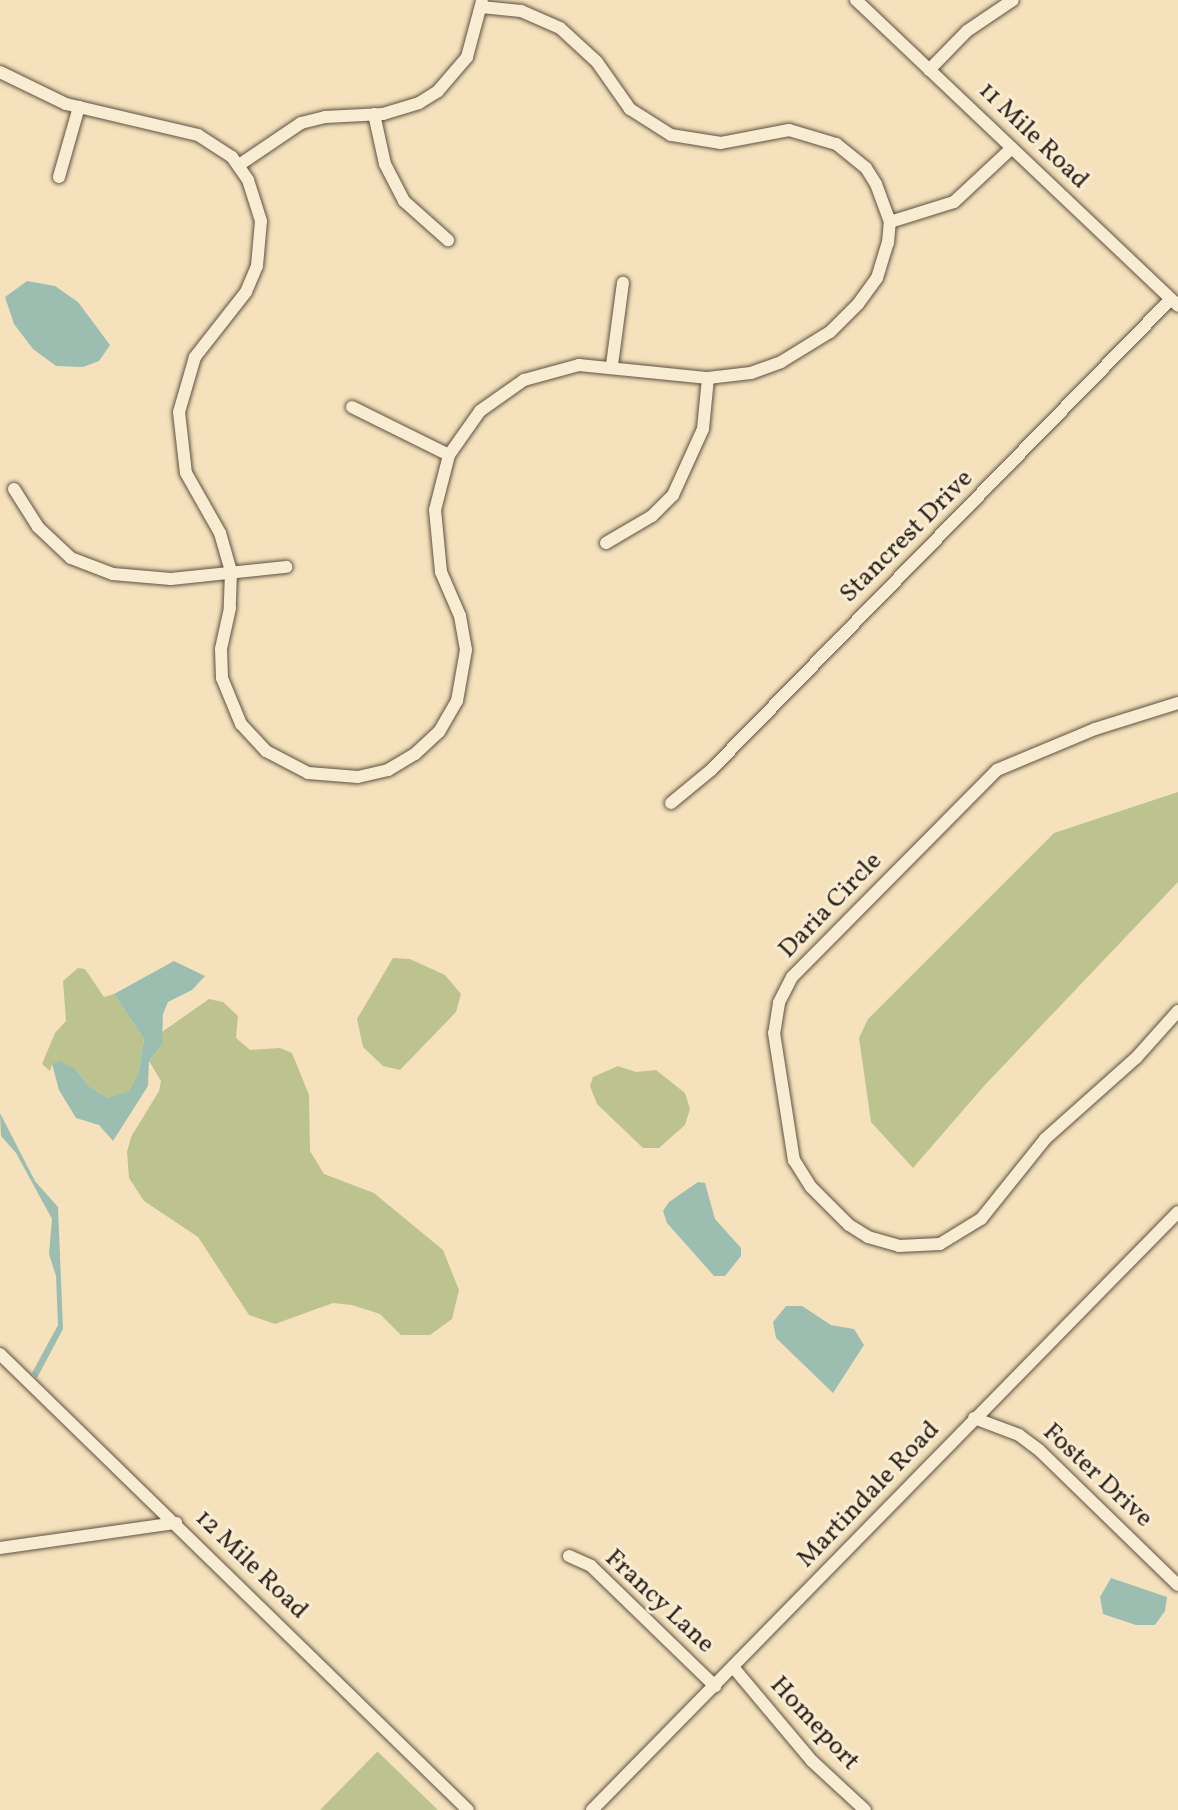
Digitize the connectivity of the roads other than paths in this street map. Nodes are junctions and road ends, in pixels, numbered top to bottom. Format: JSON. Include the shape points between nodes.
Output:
{"nodes":[{"id":1,"x":856,"y":0,"type":"edge"},
{"id":2,"x":1013,"y":0,"type":"edge"},
{"id":3,"x":482,"y":3,"type":"edge"},
{"id":4,"x":929,"y":70,"type":"junction"},
{"id":5,"x":0,"y":72,"type":"edge"},
{"id":6,"x":79,"y":107,"type":"junction"},
{"id":7,"x":374,"y":114,"type":"junction"},
{"id":8,"x":1012,"y":148,"type":"junction"},
{"id":9,"x":239,"y":165,"type":"junction"},
{"id":10,"x":59,"y":177,"type":"dead end"},
{"id":11,"x":890,"y":222,"type":"junction"},
{"id":12,"x":448,"y":240,"type":"dead end"},
{"id":13,"x":623,"y":283,"type":"dead end"},
{"id":14,"x":1175,"y":303,"type":"edge"},
{"id":15,"x":611,"y":365,"type":"junction"},
{"id":16,"x":708,"y":378,"type":"junction"},
{"id":17,"x":352,"y":407,"type":"dead end"},
{"id":18,"x":449,"y":455,"type":"junction"},
{"id":19,"x":14,"y":489,"type":"dead end"},
{"id":20,"x":606,"y":543,"type":"dead end"},
{"id":21,"x":286,"y":567,"type":"dead end"},
{"id":22,"x":231,"y":571,"type":"junction"},
{"id":23,"x":1178,"y":703,"type":"edge"},
{"id":24,"x":671,"y":803,"type":"dead end"},
{"id":25,"x":1178,"y":1011,"type":"edge"},
{"id":26,"x":1178,"y":1212,"type":"edge"},
{"id":27,"x":0,"y":1354,"type":"edge"},
{"id":28,"x":974,"y":1418,"type":"junction"},
{"id":29,"x":176,"y":1523,"type":"junction"},
{"id":30,"x":0,"y":1548,"type":"edge"},
{"id":31,"x":569,"y":1556,"type":"dead end"},
{"id":32,"x":1178,"y":1585,"type":"edge"},
{"id":33,"x":733,"y":1667,"type":"junction"},
{"id":34,"x":715,"y":1686,"type":"junction"},
{"id":35,"x":468,"y":1810,"type":"edge"},
{"id":36,"x":592,"y":1810,"type":"edge"},
{"id":37,"x":865,"y":1810,"type":"edge"}],
"edges":[{"from":1,"to":4,"type":"street","name":"11 Mile Road"},
{"from":2,"to":4,"type":"street","via":[[967,31]]},
{"from":3,"to":7,"type":"street","via":[[476,34],[454,76],[419,103]]},
{"from":3,"to":11,"type":"street","via":[[521,11],[560,28],[597,62],[630,109],[671,135],[721,143],[789,130],[836,144],[866,168]]},
{"from":4,"to":8,"type":"street","name":"11 Mile Road"},
{"from":5,"to":6,"type":"street"},
{"from":6,"to":9,"type":"street","via":[[185,130],[219,146]]},
{"from":6,"to":10,"type":"street"},
{"from":7,"to":9,"type":"street","via":[[301,123]]},
{"from":7,"to":12,"type":"street","via":[[385,164],[404,201]]},
{"from":8,"to":11,"type":"street","via":[[954,202]]},
{"from":8,"to":14,"type":"street","name":"11 Mile Road"},
{"from":9,"to":22,"type":"street","via":[[259,210],[260,254],[246,292],[195,357],[183,386],[178,424],[186,473],[220,533]]},
{"from":11,"to":16,"type":"street","via":[[877,278],[830,332],[798,355],[769,367]]},
{"from":13,"to":15,"type":"street"},
{"from":14,"to":24,"type":"street","name":"Stancrest Drive","via":[[711,770]]},
{"from":15,"to":16,"type":"street"},
{"from":15,"to":18,"type":"street","via":[[562,368],[508,389],[480,411]]},
{"from":16,"to":20,"type":"street","via":[[703,429],[673,495],[652,516]]},
{"from":17,"to":18,"type":"street"},
{"from":18,"to":22,"type":"street","via":[[435,510],[436,549],[464,634],[465,668],[448,718],[428,744],[401,763],[373,775],[326,777],[291,767],[253,739],[229,701],[220,663]]},
{"from":19,"to":22,"type":"street","via":[[38,527],[81,562],[113,574],[171,579]]},
{"from":21,"to":22,"type":"street"},
{"from":23,"to":25,"type":"street","name":"Daria Circle","via":[[1095,729],[997,770],[792,977],[779,1003],[774,1033],[794,1160],[834,1210],[868,1237],[899,1246],[940,1244],[981,1219],[1045,1139],[1136,1058]]},
{"from":26,"to":28,"type":"street","name":"Martindale Road"},
{"from":27,"to":29,"type":"street","name":"12 Mile Road"},
{"from":28,"to":32,"type":"street","name":"Foster Drive","via":[[1019,1435],[1040,1451]]},
{"from":28,"to":33,"type":"street","name":"Martindale Road"},
{"from":29,"to":30,"type":"street"},
{"from":29,"to":35,"type":"street","name":"12 Mile Road"},
{"from":31,"to":34,"type":"street","name":"Francy Lane","via":[[590,1566]]},
{"from":33,"to":34,"type":"street","name":"Martindale Road"},
{"from":33,"to":37,"type":"street","name":"Homeport","via":[[812,1761]]},
{"from":34,"to":36,"type":"street","name":"Martindale Road"}]}
